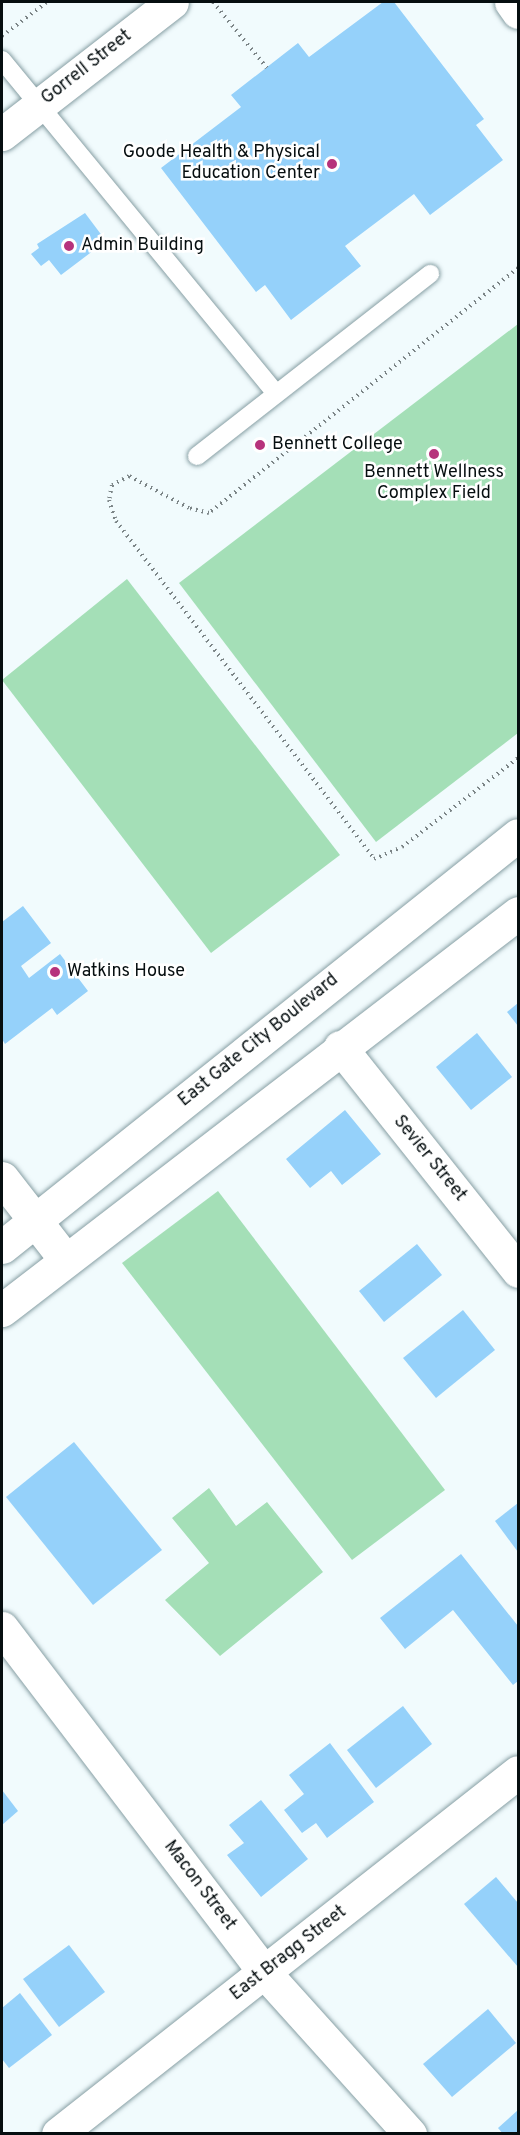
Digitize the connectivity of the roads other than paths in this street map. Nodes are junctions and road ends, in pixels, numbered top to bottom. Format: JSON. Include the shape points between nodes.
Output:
{"nodes":[{"id":1,"x":172,"y":2,"type":"edge"},
{"id":2,"x":511,"y":2,"type":"edge"},
{"id":3,"x":519,"y":12,"type":"edge"},
{"id":4,"x":2,"y":60,"type":"edge"},
{"id":5,"x":38,"y":106,"type":"junction"},
{"id":6,"x":2,"y":134,"type":"edge"},
{"id":7,"x":430,"y":274,"type":"dead end"},
{"id":8,"x":276,"y":394,"type":"junction"},
{"id":9,"x":197,"y":456,"type":"dead end"},
{"id":10,"x":519,"y":836,"type":"edge"},
{"id":11,"x":519,"y":913,"type":"edge"},
{"id":12,"x":340,"y":1047,"type":"junction"},
{"id":13,"x":2,"y":1178,"type":"edge"},
{"id":14,"x":34,"y":1221,"type":"junction"},
{"id":15,"x":2,"y":1247,"type":"edge"},
{"id":16,"x":65,"y":1259,"type":"junction"},
{"id":17,"x":519,"y":1271,"type":"edge"},
{"id":18,"x":2,"y":1310,"type":"edge"},
{"id":19,"x":2,"y":1628,"type":"edge"},
{"id":20,"x":519,"y":1773,"type":"edge"},
{"id":21,"x":266,"y":1973,"type":"junction"},
{"id":22,"x":58,"y":2133,"type":"edge"},
{"id":23,"x":410,"y":2133,"type":"edge"}],
"edges":[{"from":1,"to":5,"type":"street","name":"Gorrell Street"},
{"from":2,"to":3,"type":"street"},
{"from":4,"to":5,"type":"lane"},
{"from":5,"to":6,"type":"street","name":"Gorrell Street"},
{"from":5,"to":8,"type":"lane"},
{"from":7,"to":8,"type":"lane"},
{"from":8,"to":9,"type":"lane"},
{"from":10,"to":14,"type":"street","name":"East Gate City Boulevard"},
{"from":11,"to":12,"type":"street"},
{"from":12,"to":16,"type":"street"},
{"from":12,"to":17,"type":"street","name":"Sevier Street"},
{"from":13,"to":14,"type":"street"},
{"from":14,"to":15,"type":"street","name":"East Gate City Boulevard"},
{"from":14,"to":16,"type":"street"},
{"from":16,"to":18,"type":"street"},
{"from":19,"to":21,"type":"street","name":"Macon Street"},
{"from":20,"to":21,"type":"street","name":"East Bragg Street"},
{"from":21,"to":22,"type":"street","name":"East Bragg Street"},
{"from":21,"to":23,"type":"street","name":"Macon Street"}]}
